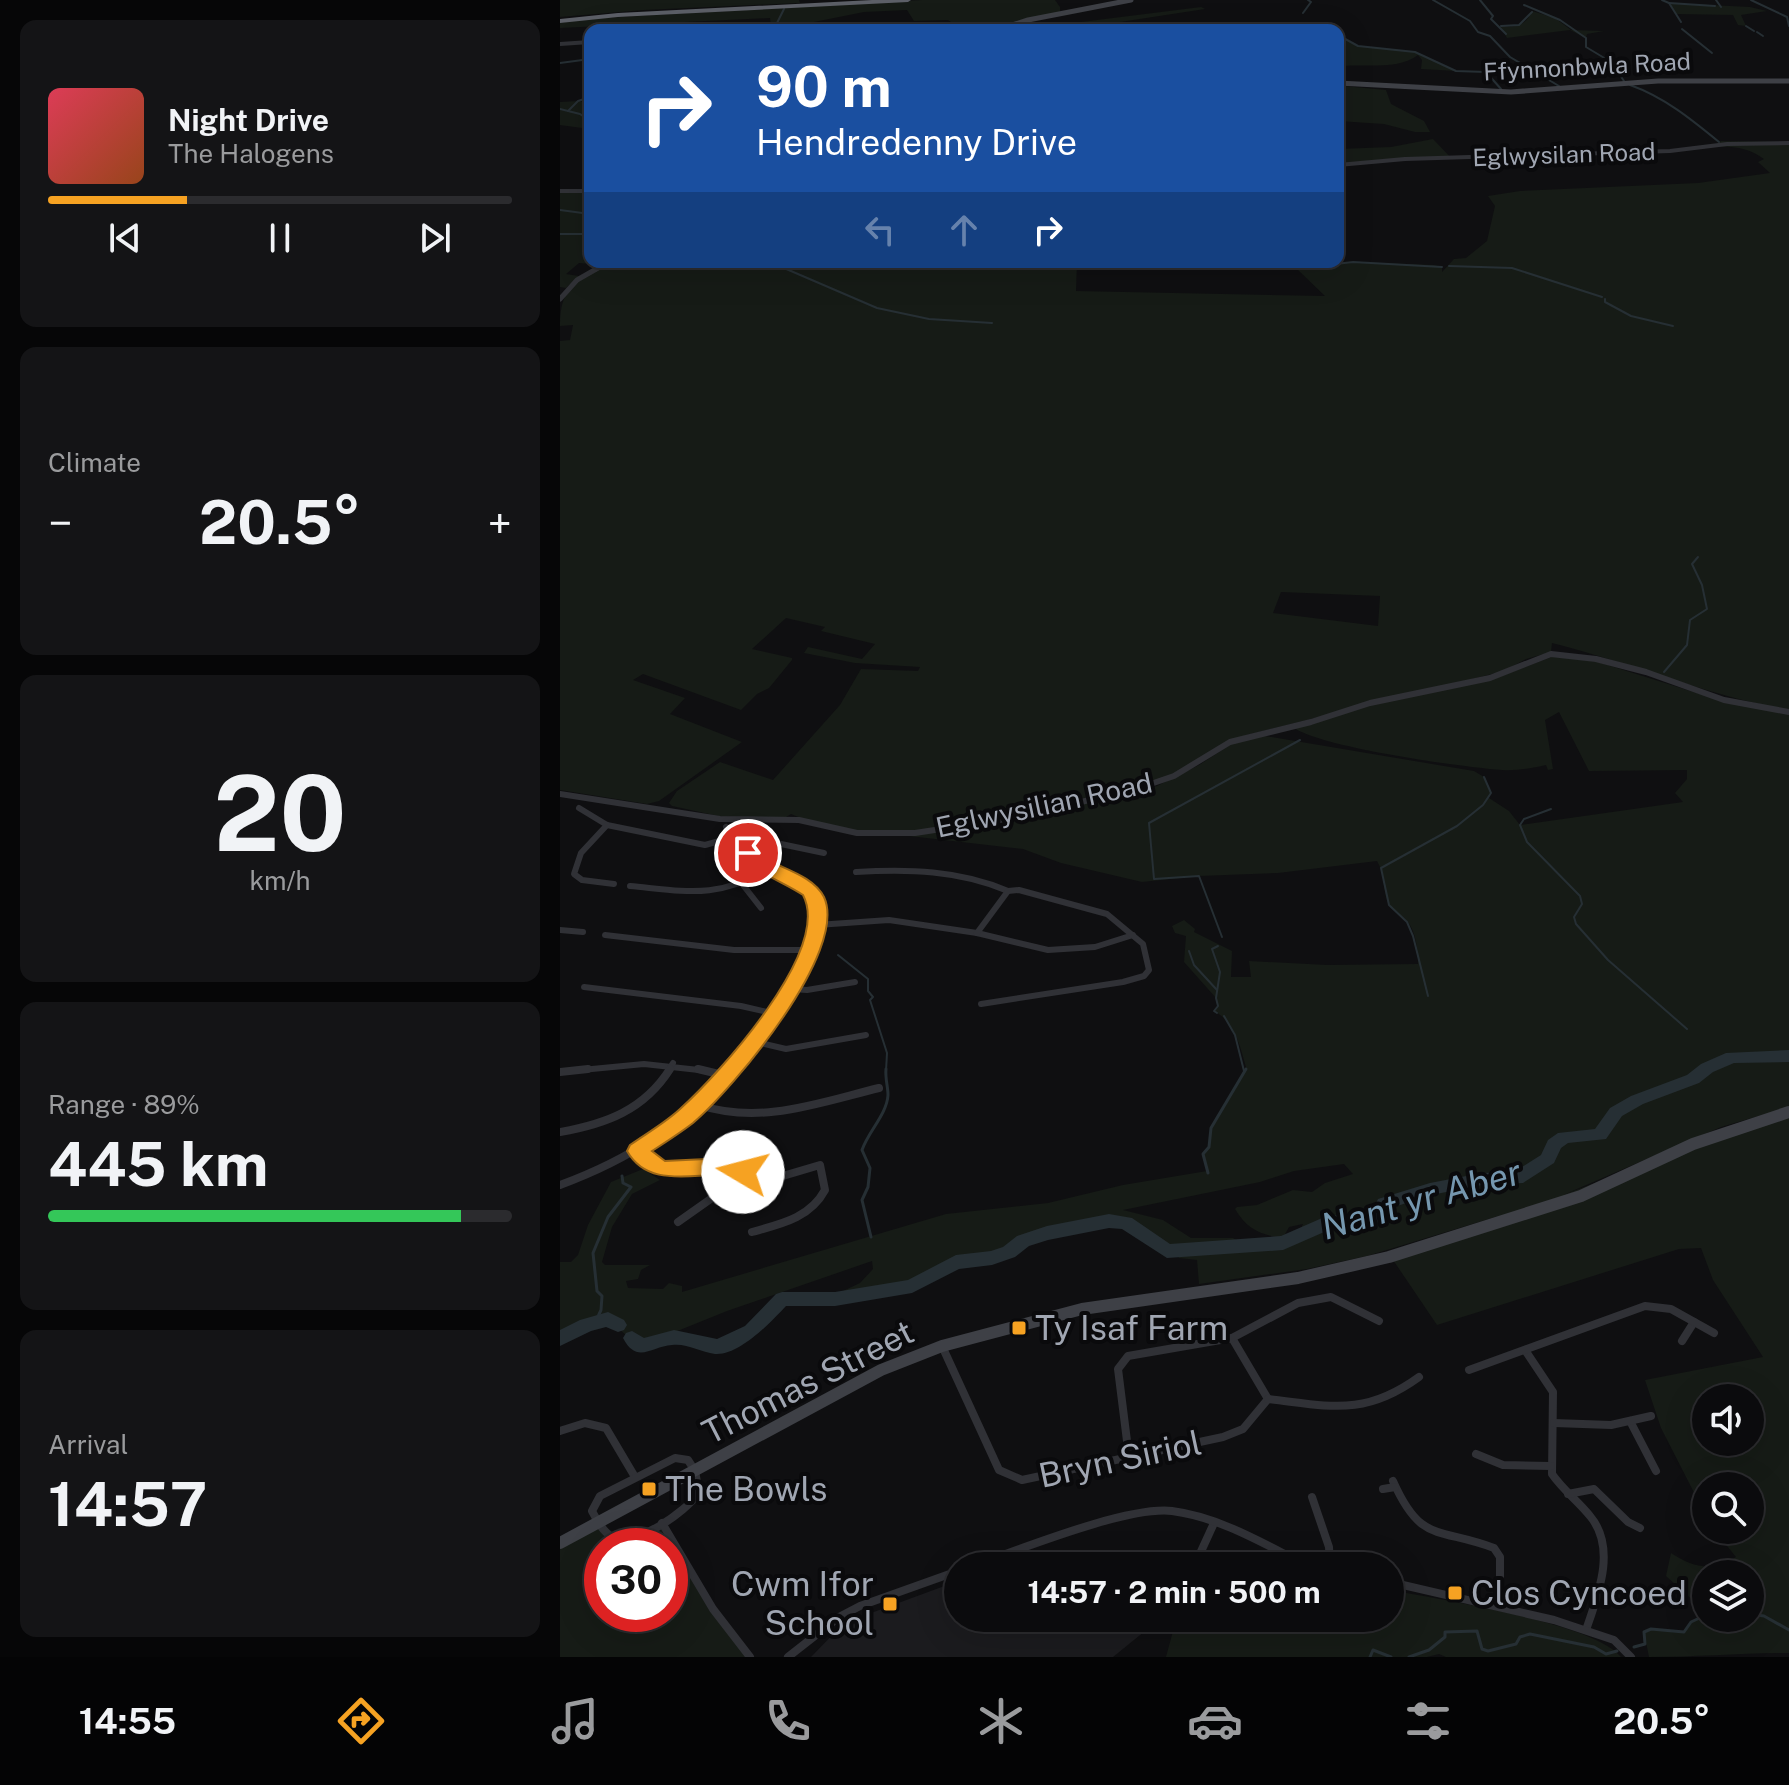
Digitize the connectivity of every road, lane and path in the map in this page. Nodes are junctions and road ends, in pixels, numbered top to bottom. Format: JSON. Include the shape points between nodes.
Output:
{"nodes":[{"id":1,"x":878,"y":0,"type":"edge"},
{"id":2,"x":908,"y":0,"type":"edge"},
{"id":3,"x":1131,"y":0,"type":"edge"},
{"id":4,"x":560,"y":20,"type":"edge"},
{"id":5,"x":1015,"y":24,"type":"edge"},
{"id":6,"x":584,"y":42,"type":"edge"},
{"id":7,"x":560,"y":44,"type":"edge"},
{"id":8,"x":1789,"y":81,"type":"edge"},
{"id":9,"x":1344,"y":83,"type":"edge"},
{"id":10,"x":1789,"y":143,"type":"edge"},
{"id":11,"x":1344,"y":164,"type":"edge"},
{"id":12,"x":560,"y":191,"type":"edge"},
{"id":13,"x":584,"y":191,"type":"edge"},
{"id":14,"x":598,"y":268,"type":"edge"},
{"id":15,"x":560,"y":299,"type":"edge"},
{"id":16,"x":1789,"y":712,"type":"edge"},
{"id":17,"x":560,"y":794,"type":"edge"},
{"id":18,"x":579,"y":808,"type":"dead end"},
{"id":19,"x":607,"y":825,"type":"junction"},
{"id":20,"x":726,"y":827,"type":"dead end"},
{"id":21,"x":734,"y":837,"type":"junction"},
{"id":22,"x":748,"y":853,"type":"junction"},
{"id":23,"x":824,"y":853,"type":"dead end"},
{"id":24,"x":768,"y":868,"type":"junction"},
{"id":25,"x":856,"y":872,"type":"dead end"},
{"id":26,"x":614,"y":884,"type":"dead end"},
{"id":27,"x":743,"y":885,"type":"junction"},
{"id":28,"x":630,"y":886,"type":"dead end"},
{"id":29,"x":1008,"y":891,"type":"junction"},
{"id":30,"x":761,"y":908,"type":"dead end"},
{"id":31,"x":817,"y":925,"type":"junction"},
{"id":32,"x":562,"y":930,"type":"edge"},
{"id":33,"x":583,"y":932,"type":"dead end"},
{"id":34,"x":977,"y":933,"type":"junction"},
{"id":35,"x":605,"y":935,"type":"dead end"},
{"id":36,"x":1133,"y":935,"type":"junction"},
{"id":37,"x":560,"y":938,"type":"edge"},
{"id":38,"x":809,"y":950,"type":"junction"},
{"id":39,"x":855,"y":982,"type":"dead end"},
{"id":40,"x":584,"y":987,"type":"dead end"},
{"id":41,"x":792,"y":989,"type":"junction"},
{"id":42,"x":981,"y":1004,"type":"dead end"},
{"id":43,"x":776,"y":1014,"type":"junction"},
{"id":44,"x":866,"y":1035,"type":"dead end"},
{"id":45,"x":756,"y":1042,"type":"junction"},
{"id":46,"x":673,"y":1063,"type":"junction"},
{"id":47,"x":560,"y":1072,"type":"edge"},
{"id":48,"x":727,"y":1076,"type":"junction"},
{"id":49,"x":879,"y":1088,"type":"dead end"},
{"id":50,"x":699,"y":1105,"type":"junction"},
{"id":51,"x":1789,"y":1112,"type":"edge"},
{"id":52,"x":560,"y":1132,"type":"edge"},
{"id":53,"x":638,"y":1151,"type":"junction"},
{"id":54,"x":560,"y":1185,"type":"edge"},
{"id":55,"x":752,"y":1185,"type":"junction"},
{"id":56,"x":678,"y":1222,"type":"dead end"},
{"id":57,"x":752,"y":1232,"type":"dead end"},
{"id":58,"x":1379,"y":1321,"type":"dead end"},
{"id":59,"x":1694,"y":1322,"type":"junction"},
{"id":60,"x":1714,"y":1333,"type":"dead end"},
{"id":61,"x":1232,"y":1338,"type":"junction"},
{"id":62,"x":1682,"y":1341,"type":"dead end"},
{"id":63,"x":942,"y":1346,"type":"junction"},
{"id":64,"x":1525,"y":1350,"type":"junction"},
{"id":65,"x":1469,"y":1370,"type":"dead end"},
{"id":66,"x":1419,"y":1377,"type":"dead end"},
{"id":67,"x":1268,"y":1399,"type":"junction"},
{"id":68,"x":1651,"y":1416,"type":"dead end"},
{"id":69,"x":1630,"y":1421,"type":"junction"},
{"id":70,"x":1554,"y":1423,"type":"junction"},
{"id":71,"x":560,"y":1431,"type":"edge"},
{"id":72,"x":1476,"y":1454,"type":"dead end"},
{"id":73,"x":1129,"y":1457,"type":"junction"},
{"id":74,"x":1551,"y":1466,"type":"junction"},
{"id":75,"x":695,"y":1471,"type":"junction"},
{"id":76,"x":1656,"y":1471,"type":"dead end"},
{"id":77,"x":635,"y":1477,"type":"junction"},
{"id":78,"x":1383,"y":1489,"type":"dead end"},
{"id":79,"x":1568,"y":1494,"type":"junction"},
{"id":80,"x":1312,"y":1497,"type":"dead end"},
{"id":81,"x":599,"y":1522,"type":"junction"},
{"id":82,"x":662,"y":1523,"type":"junction"},
{"id":83,"x":1214,"y":1523,"type":"junction"},
{"id":84,"x":1640,"y":1528,"type":"dead end"},
{"id":85,"x":560,"y":1543,"type":"edge"},
{"id":86,"x":1015,"y":1552,"type":"edge"},
{"id":87,"x":1201,"y":1552,"type":"edge"},
{"id":88,"x":1280,"y":1552,"type":"edge"},
{"id":89,"x":1329,"y":1552,"type":"edge"},
{"id":90,"x":944,"y":1576,"type":"edge"},
{"id":91,"x":1404,"y":1585,"type":"edge"},
{"id":92,"x":1500,"y":1607,"type":"junction"},
{"id":93,"x":1586,"y":1630,"type":"junction"},
{"id":94,"x":750,"y":1657,"type":"edge"},
{"id":95,"x":788,"y":1657,"type":"edge"},
{"id":96,"x":1631,"y":1657,"type":"edge"}],
"edges":[{"from":1,"to":4,"type":"highway"},
{"from":2,"to":4,"type":"highway"},
{"from":3,"to":5,"type":"street"},
{"from":6,"to":7,"type":"street"},
{"from":8,"to":9,"type":"street","name":"Ffynnonbwla Road","via":[[1671,81],[1511,92]]},
{"from":10,"to":11,"type":"street","name":"Eglwysilan Road"},
{"from":12,"to":13,"type":"street"},
{"from":14,"to":15,"type":"street"},
{"from":16,"to":17,"type":"street","name":"Eglwysilian Road","via":[[1724,700],[1596,659],[1551,654],[1490,678],[1370,703],[1230,742],[1174,776],[1133,790],[1007,819],[915,833],[886,835],[799,820],[720,819]]},
{"from":18,"to":19,"type":"street"},
{"from":19,"to":21,"type":"street","via":[[705,845]]},
{"from":19,"to":26,"type":"street","via":[[573,869],[582,880]]},
{"from":20,"to":21,"type":"street"},
{"from":21,"to":22,"type":"street"},
{"from":22,"to":23,"type":"street","via":[[781,844]]},
{"from":22,"to":24,"type":"street"},
{"from":24,"to":27,"type":"street"},
{"from":24,"to":31,"type":"street","via":[[810,891],[818,909]]},
{"from":25,"to":29,"type":"street","via":[[941,875]]},
{"from":27,"to":28,"type":"street","via":[[712,892]]},
{"from":27,"to":30,"type":"street"},
{"from":29,"to":34,"type":"street"},
{"from":29,"to":36,"type":"street","via":[[1107,914]]},
{"from":31,"to":34,"type":"street","via":[[881,920]]},
{"from":31,"to":38,"type":"street"},
{"from":32,"to":33,"type":"street"},
{"from":32,"to":37,"type":"street"},
{"from":34,"to":36,"type":"street","via":[[1062,951]]},
{"from":35,"to":38,"type":"street","via":[[734,950]]},
{"from":36,"to":42,"type":"street","via":[[1147,956],[1149,970],[1144,976]]},
{"from":38,"to":41,"type":"street"},
{"from":39,"to":41,"type":"street"},
{"from":40,"to":43,"type":"street"},
{"from":41,"to":43,"type":"street"},
{"from":43,"to":45,"type":"street"},
{"from":44,"to":45,"type":"street","via":[[786,1049]]},
{"from":45,"to":48,"type":"street"},
{"from":46,"to":47,"type":"street"},
{"from":46,"to":48,"type":"street"},
{"from":46,"to":52,"type":"street","via":[[660,1086],[636,1109],[606,1123]]},
{"from":48,"to":50,"type":"street"},
{"from":49,"to":50,"type":"street","via":[[751,1116]]},
{"from":50,"to":53,"type":"street"},
{"from":51,"to":63,"type":"street","name":"Thomas Street","via":[[1693,1144],[1581,1196],[1376,1261],[1286,1280],[1082,1309]]},
{"from":53,"to":54,"type":"street"},
{"from":53,"to":55,"type":"street","via":[[665,1169],[733,1168]]},
{"from":55,"to":56,"type":"street","via":[[712,1198]]},
{"from":55,"to":57,"type":"street","via":[[820,1165],[826,1183],[819,1202],[804,1214]]},
{"from":58,"to":61,"type":"street","via":[[1331,1297],[1298,1303]]},
{"from":59,"to":60,"type":"street"},
{"from":59,"to":62,"type":"street"},
{"from":59,"to":64,"type":"street","via":[[1664,1307],[1645,1306]]},
{"from":61,"to":67,"type":"street"},
{"from":61,"to":73,"type":"street","via":[[1138,1353],[1120,1362]]},
{"from":63,"to":73,"type":"street","name":"Bryn Siriol","via":[[999,1470],[1007,1476],[1031,1480]]},
{"from":63,"to":75,"type":"street","name":"Thomas Street","via":[[881,1370]]},
{"from":64,"to":65,"type":"street"},
{"from":64,"to":70,"type":"street","via":[[1553,1392]]},
{"from":66,"to":67,"type":"street","via":[[1382,1400],[1347,1406]]},
{"from":67,"to":73,"type":"street","name":"Bryn Siriol","via":[[1236,1433]]},
{"from":68,"to":69,"type":"street"},
{"from":69,"to":70,"type":"street"},
{"from":69,"to":76,"type":"street"},
{"from":70,"to":74,"type":"street"},
{"from":71,"to":77,"type":"street","via":[[585,1423],[606,1428]]},
{"from":72,"to":74,"type":"street","via":[[1506,1467]]},
{"from":74,"to":79,"type":"street"},
{"from":75,"to":77,"type":"street","via":[[688,1460],[675,1458]]},
{"from":75,"to":81,"type":"street","name":"Thomas Street"},
{"from":75,"to":82,"type":"street","via":[[696,1499]]},
{"from":77,"to":81,"type":"street","via":[[600,1496],[592,1511]]},
{"from":78,"to":92,"type":"street","via":[[1394,1484],[1409,1517],[1423,1529],[1494,1548],[1500,1557]]},
{"from":79,"to":84,"type":"street","via":[[1594,1489]]},
{"from":79,"to":93,"type":"street","via":[[1604,1542],[1597,1598]]},
{"from":80,"to":89,"type":"street"},
{"from":81,"to":82,"type":"street","via":[[606,1533],[624,1539]]},
{"from":81,"to":85,"type":"street","name":"Thomas Street"},
{"from":82,"to":94,"type":"street","via":[[702,1593]]},
{"from":83,"to":86,"type":"street","via":[[1171,1511],[1121,1517]]},
{"from":83,"to":87,"type":"street"},
{"from":83,"to":88,"type":"street"},
{"from":90,"to":95,"type":"street","via":[[860,1606]]},
{"from":91,"to":92,"type":"street"},
{"from":92,"to":93,"type":"street"},
{"from":93,"to":96,"type":"street","via":[[1614,1640]]}]}
